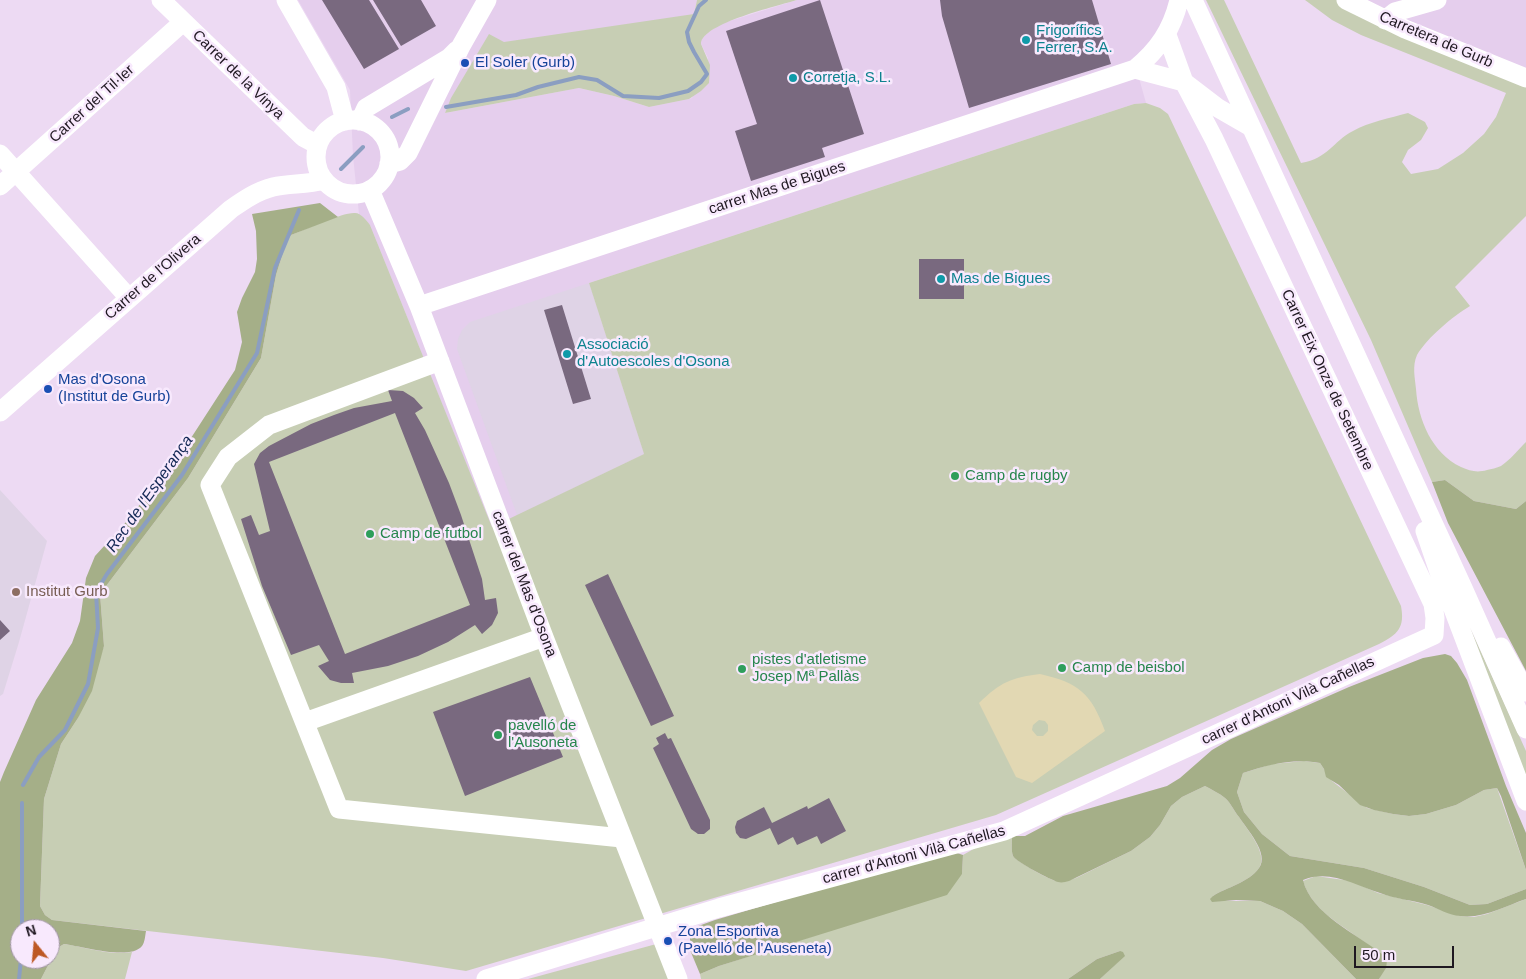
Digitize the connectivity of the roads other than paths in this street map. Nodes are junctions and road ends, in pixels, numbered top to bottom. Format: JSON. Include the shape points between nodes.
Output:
{"nodes":[{"id":1,"x":161,"y":0,"type":"edge"},
{"id":2,"x":286,"y":0,"type":"edge"},
{"id":3,"x":487,"y":0,"type":"edge"},
{"id":4,"x":1179,"y":0,"type":"edge"},
{"id":5,"x":1193,"y":0,"type":"edge"},
{"id":6,"x":1346,"y":0,"type":"edge"},
{"id":7,"x":1437,"y":0,"type":"edge"},
{"id":8,"x":1385,"y":20,"type":"junction"},
{"id":9,"x":183,"y":22,"type":"junction"},
{"id":10,"x":1167,"y":35,"type":"junction"},
{"id":11,"x":462,"y":46,"type":"junction"},
{"id":12,"x":1135,"y":69,"type":"junction"},
{"id":13,"x":1526,"y":78,"type":"edge"},
{"id":14,"x":1184,"y":82,"type":"junction"},
{"id":15,"x":1218,"y":108,"type":"junction"},
{"id":16,"x":353,"y":121,"type":"junction"},
{"id":17,"x":1251,"y":126,"type":"junction"},
{"id":18,"x":1208,"y":128,"type":"junction"},
{"id":19,"x":318,"y":145,"type":"junction"},
{"id":20,"x":0,"y":154,"type":"edge"},
{"id":21,"x":389,"y":164,"type":"junction"},
{"id":22,"x":16,"y":172,"type":"junction"},
{"id":23,"x":324,"y":180,"type":"junction"},
{"id":24,"x":0,"y":186,"type":"edge"},
{"id":25,"x":370,"y":190,"type":"junction"},
{"id":26,"x":129,"y":298,"type":"junction"},
{"id":27,"x":419,"y":306,"type":"junction"},
{"id":28,"x":440,"y":361,"type":"junction"},
{"id":29,"x":0,"y":412,"type":"edge"},
{"id":30,"x":1399,"y":451,"type":"junction"},
{"id":31,"x":1463,"y":588,"type":"junction"},
{"id":32,"x":1434,"y":635,"type":"joint"},
{"id":33,"x":544,"y":637,"type":"junction"},
{"id":34,"x":1526,"y":692,"type":"edge"},
{"id":35,"x":305,"y":722,"type":"junction"},
{"id":36,"x":1526,"y":729,"type":"edge"},
{"id":37,"x":1526,"y":801,"type":"edge"},
{"id":38,"x":622,"y":838,"type":"junction"},
{"id":39,"x":657,"y":926,"type":"junction"},
{"id":40,"x":486,"y":979,"type":"edge"},
{"id":41,"x":678,"y":979,"type":"edge"}],
"edges":[{"from":1,"to":9,"type":"street","name":"Carrer de la Vinya"},
{"from":2,"to":16,"type":"street"},
{"from":3,"to":11,"type":"street"},
{"from":4,"to":10,"type":"street","name":"carrer Mas de Bigues"},
{"from":5,"to":17,"type":"street"},
{"from":6,"to":8,"type":"street","name":"Carretera de Gurb"},
{"from":7,"to":8,"type":"street","via":[[1395,12]]},
{"from":8,"to":13,"type":"street","name":"Carretera de Gurb"},
{"from":9,"to":19,"type":"street","name":"Carrer de la Vinya","via":[[303,138]]},
{"from":9,"to":22,"type":"street","name":"Carrer del Til·ler"},
{"from":10,"to":12,"type":"street","name":"carrer Mas de Bigues"},
{"from":10,"to":14,"type":"street","name":"Carrer Eix Onze de Setembre"},
{"from":11,"to":16,"type":"street","via":[[449,58],[366,108]]},
{"from":11,"to":21,"type":"street","via":[[408,153],[400,161]]},
{"from":12,"to":14,"type":"street"},
{"from":12,"to":27,"type":"street","name":"carrer Mas de Bigues"},
{"from":14,"to":15,"type":"street"},
{"from":14,"to":18,"type":"street","name":"Carrer Eix Onze de Setembre"},
{"from":15,"to":17,"type":"street"},
{"from":15,"to":18,"type":"street","via":[[1209,117]]},
{"from":16,"to":19,"type":"street","via":[[332,127]]},
{"from":16,"to":21,"type":"street","via":[[372,126],[382,134],[389,152]]},
{"from":17,"to":30,"type":"street"},
{"from":18,"to":32,"type":"street","name":"Carrer Eix Onze de Setembre","via":[[1433,604]]},
{"from":19,"to":23,"type":"street","via":[[316,163]]},
{"from":20,"to":22,"type":"street"},
{"from":21,"to":25,"type":"street","via":[[384,176]]},
{"from":22,"to":24,"type":"street","name":"Carrer del Til·ler"},
{"from":22,"to":26,"type":"street"},
{"from":23,"to":25,"type":"street","via":[[345,193]]},
{"from":23,"to":26,"type":"street","name":"Carrer de l'Olivera","via":[[273,187],[255,193],[231,208]]},
{"from":25,"to":27,"type":"street","name":"carrer del Mas d'Osona"},
{"from":26,"to":29,"type":"street","name":"Carrer de l'Olivera"},
{"from":27,"to":28,"type":"street","name":"carrer del Mas d'Osona"},
{"from":28,"to":33,"type":"street","name":"carrer del Mas d'Osona"},
{"from":28,"to":35,"type":"street","via":[[269,425],[228,457],[210,485]]},
{"from":30,"to":31,"type":"street"},
{"from":30,"to":37,"type":"street","via":[[1439,572]]},
{"from":31,"to":34,"type":"street","via":[[1488,624]]},
{"from":31,"to":36,"type":"street"},
{"from":32,"to":39,"type":"street","name":"carrer d'Antoni Vilà Cañellas","via":[[1004,831]]},
{"from":33,"to":35,"type":"street"},
{"from":33,"to":38,"type":"street","name":"carrer del Mas d'Osona"},
{"from":35,"to":38,"type":"street","via":[[339,809]]},
{"from":38,"to":39,"type":"street","name":"carrer del Mas d'Osona"},
{"from":39,"to":40,"type":"street","name":"carrer d'Antoni Vilà Cañellas"},
{"from":39,"to":41,"type":"street","name":"carrer del Mas d'Osona"}]}
